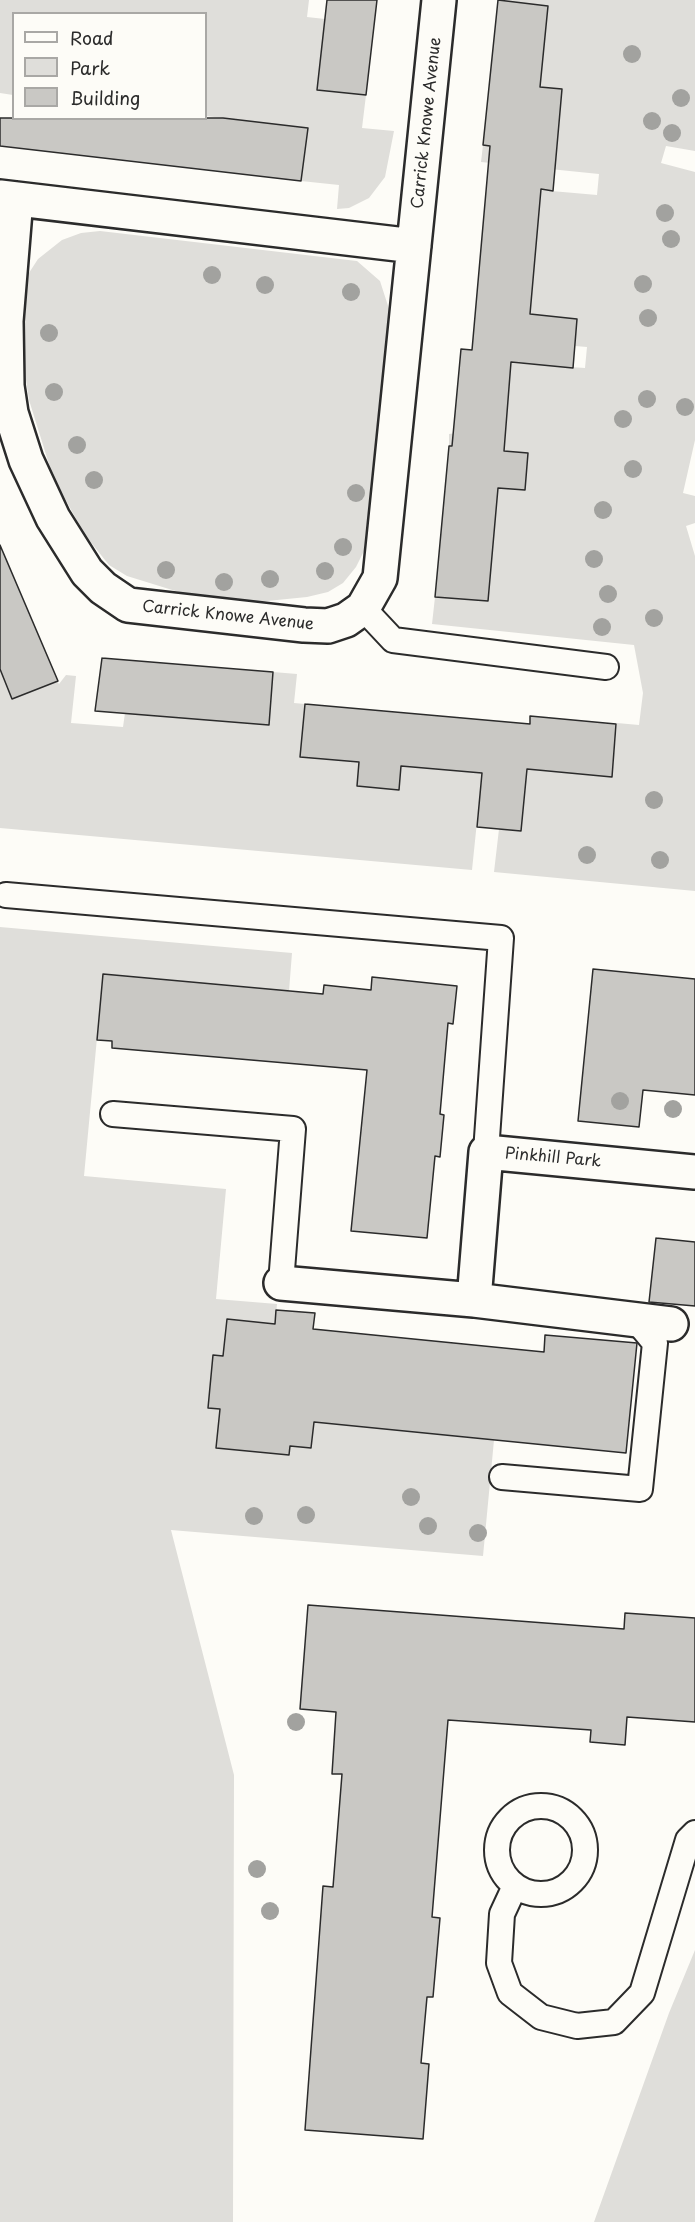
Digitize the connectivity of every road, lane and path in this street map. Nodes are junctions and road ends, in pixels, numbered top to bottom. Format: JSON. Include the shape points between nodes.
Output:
{"nodes":[{"id":1,"x":439,"y":0,"type":"edge"},
{"id":2,"x":8,"y":198,"type":"edge"},
{"id":3,"x":414,"y":246,"type":"junction"},
{"id":4,"x":363,"y":608,"type":"junction"},
{"id":5,"x":606,"y":667,"type":"dead end"},
{"id":6,"x":6,"y":895,"type":"dead end"},
{"id":7,"x":113,"y":1114,"type":"dead end"},
{"id":8,"x":486,"y":1152,"type":"junction"},
{"id":9,"x":695,"y":1172,"type":"edge"},
{"id":10,"x":281,"y":1283,"type":"joint"},
{"id":11,"x":474,"y":1300,"type":"junction"},
{"id":12,"x":636,"y":1320,"type":"junction"},
{"id":13,"x":671,"y":1324,"type":"dead end"},
{"id":14,"x":502,"y":1478,"type":"dead end"},
{"id":15,"x":695,"y":1833,"type":"edge"},
{"id":16,"x":515,"y":1886,"type":"dead end"}],
"edges":[{"from":1,"to":3,"type":"street","name":"Carrick Knowe Avenue"},
{"from":2,"to":3,"type":"street","name":"Carrick Knowe Avenue"},
{"from":2,"to":4,"type":"street","name":"Carrick Knowe Avenue","via":[[6,378],[11,413],[26,460],[53,518],[87,572],[128,605],[328,626]]},
{"from":3,"to":4,"type":"street","name":"Carrick Knowe Avenue","via":[[380,578]]},
{"from":4,"to":5,"type":"lane","via":[[393,640]]},
{"from":6,"to":8,"type":"lane","via":[[501,938]]},
{"from":7,"to":10,"type":"lane","via":[[293,1130]]},
{"from":8,"to":9,"type":"street","name":"Pinkhill Park"},
{"from":8,"to":11,"type":"street","name":"Pinkhill Park"},
{"from":10,"to":11,"type":"street"},
{"from":11,"to":12,"type":"street"},
{"from":12,"to":13,"type":"street"},
{"from":12,"to":14,"type":"lane","via":[[655,1342],[640,1489]]},
{"from":15,"to":16,"type":"lane","via":[[688,1840],[642,1993],[614,2022],[577,2026],[541,2017],[510,1993],[500,1963],[502,1914]]}]}
